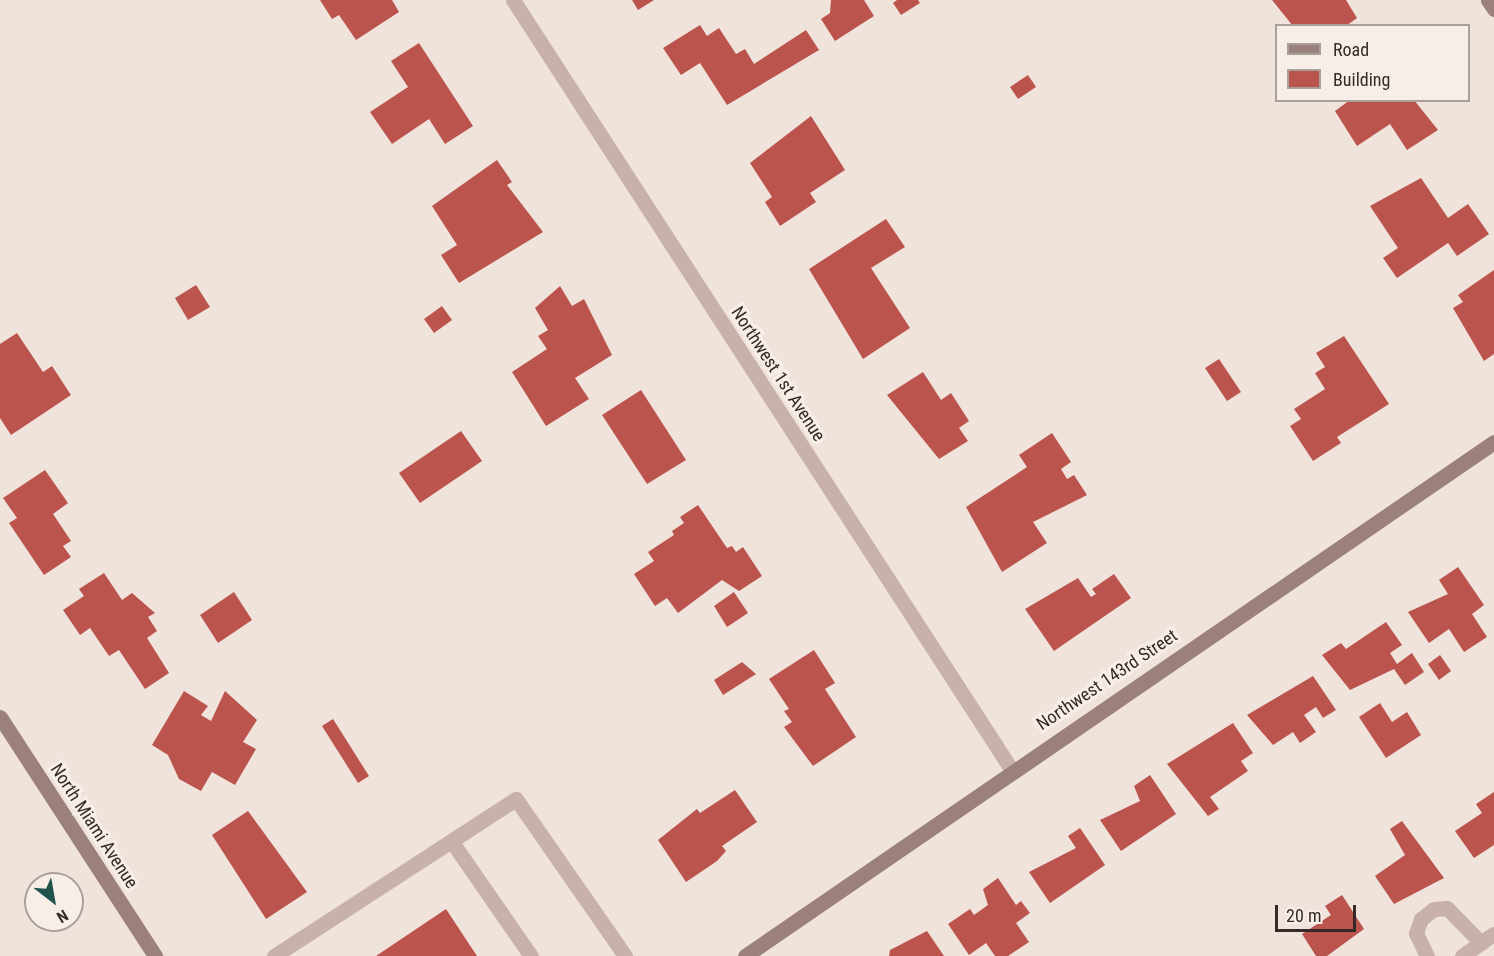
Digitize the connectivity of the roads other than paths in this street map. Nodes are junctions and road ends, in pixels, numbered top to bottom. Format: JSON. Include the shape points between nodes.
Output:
{"nodes":[{"id":1,"x":513,"y":0,"type":"edge"},
{"id":2,"x":1488,"y":0,"type":"edge"},
{"id":3,"x":1494,"y":9,"type":"edge"},
{"id":4,"x":1494,"y":442,"type":"edge"},
{"id":5,"x":0,"y":717,"type":"edge"},
{"id":6,"x":1011,"y":769,"type":"junction"},
{"id":7,"x":452,"y":842,"type":"junction"},
{"id":8,"x":1488,"y":939,"type":"edge"},
{"id":9,"x":155,"y":956,"type":"edge"},
{"id":10,"x":274,"y":956,"type":"edge"},
{"id":11,"x":531,"y":956,"type":"edge"},
{"id":12,"x":625,"y":956,"type":"edge"},
{"id":13,"x":745,"y":956,"type":"edge"},
{"id":14,"x":1426,"y":956,"type":"edge"},
{"id":15,"x":1462,"y":956,"type":"edge"}],
"edges":[{"from":1,"to":6,"type":"street","name":"Northwest 1st Avenue"},
{"from":2,"to":3,"type":"street"},
{"from":4,"to":6,"type":"street","name":"Northwest 143rd Street"},
{"from":5,"to":9,"type":"street","name":"North Miami Avenue"},
{"from":6,"to":13,"type":"street","name":"Northwest 143rd Street"},
{"from":7,"to":10,"type":"street"},
{"from":7,"to":11,"type":"street"},
{"from":7,"to":12,"type":"street","via":[[516,800]]},
{"from":8,"to":14,"type":"street","via":[[1448,908],[1434,909],[1421,919],[1416,933]]},
{"from":8,"to":15,"type":"street"}]}
